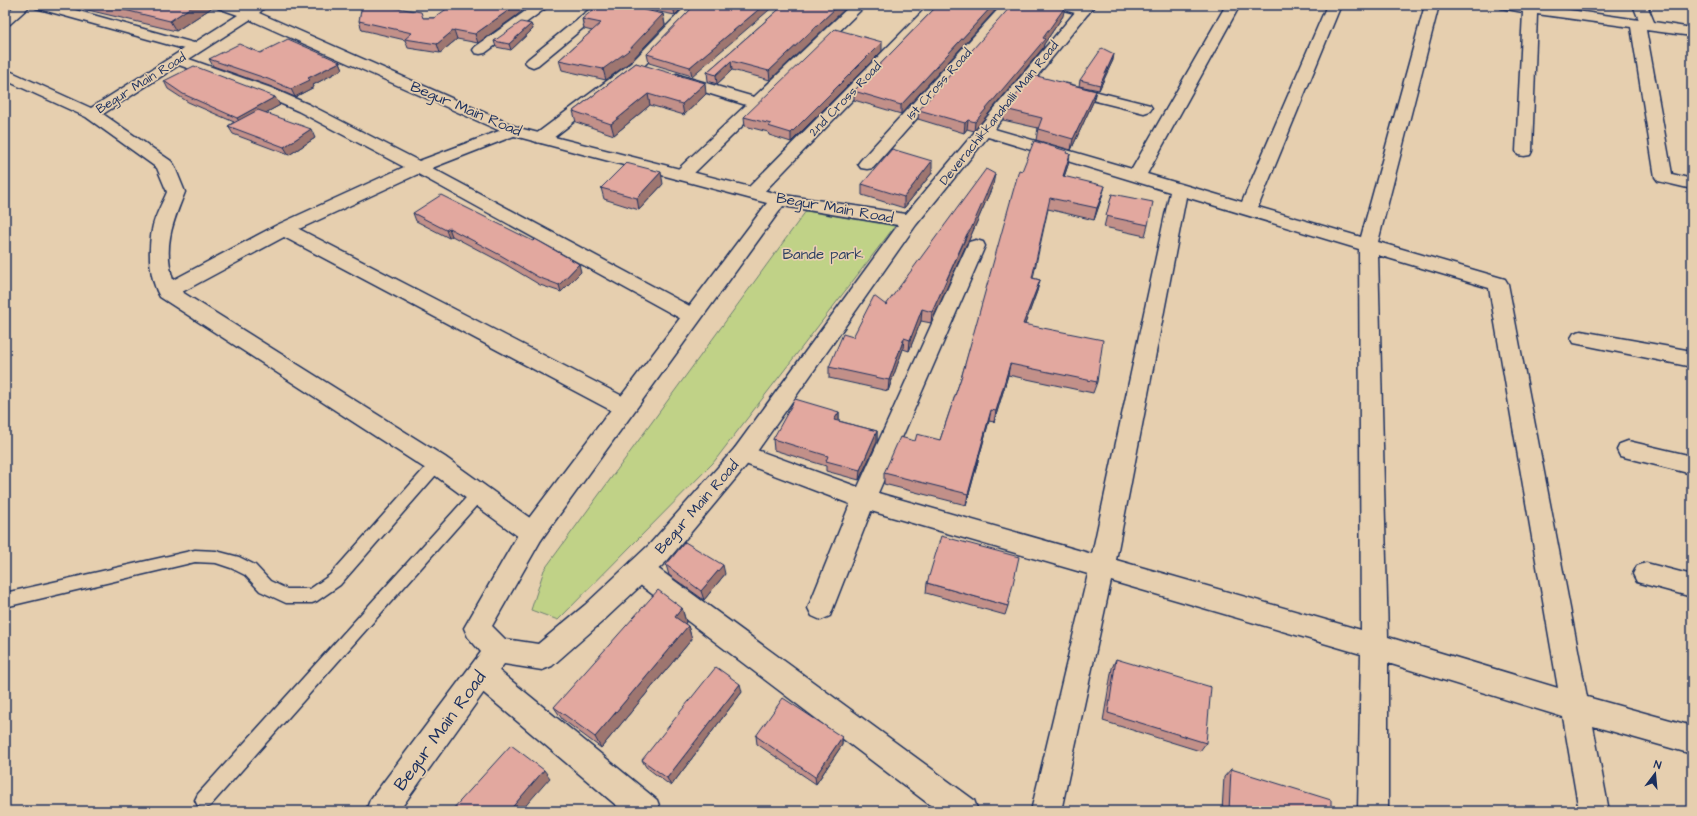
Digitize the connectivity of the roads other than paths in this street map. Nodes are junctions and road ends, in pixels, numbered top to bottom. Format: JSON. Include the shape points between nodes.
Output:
{"nodes":[{"id":1,"x":24,"y":5,"type":"edge"},
{"id":2,"x":41,"y":5,"type":"edge"},
{"id":3,"x":223,"y":5,"type":"edge"},
{"id":4,"x":543,"y":5,"type":"edge"},
{"id":5,"x":603,"y":5,"type":"edge"},
{"id":6,"x":694,"y":5,"type":"edge"},
{"id":7,"x":859,"y":5,"type":"edge"},
{"id":8,"x":937,"y":5,"type":"edge"},
{"id":9,"x":1010,"y":5,"type":"edge"},
{"id":10,"x":1061,"y":5,"type":"edge"},
{"id":11,"x":1233,"y":5,"type":"edge"},
{"id":12,"x":1334,"y":5,"type":"edge"},
{"id":13,"x":1432,"y":5,"type":"edge"},
{"id":14,"x":1506,"y":5,"type":"edge"},
{"id":15,"x":1640,"y":5,"type":"edge"},
{"id":16,"x":1085,"y":8,"type":"edge"},
{"id":17,"x":1530,"y":8,"type":"junction"},
{"id":18,"x":1548,"y":8,"type":"edge"},
{"id":19,"x":618,"y":9,"type":"edge"},
{"id":20,"x":255,"y":10,"type":"edge"},
{"id":21,"x":5,"y":21,"type":"edge"},
{"id":22,"x":1643,"y":26,"type":"junction"},
{"id":23,"x":1692,"y":32,"type":"edge"},
{"id":24,"x":197,"y":48,"type":"junction"},
{"id":25,"x":480,"y":50,"type":"dead end"},
{"id":26,"x":178,"y":60,"type":"junction"},
{"id":27,"x":533,"y":62,"type":"dead end"},
{"id":28,"x":650,"y":70,"type":"junction"},
{"id":29,"x":5,"y":74,"type":"edge"},
{"id":30,"x":1039,"y":82,"type":"junction"},
{"id":31,"x":756,"y":103,"type":"junction"},
{"id":32,"x":1144,"y":108,"type":"dead end"},
{"id":33,"x":92,"y":114,"type":"junction"},
{"id":34,"x":513,"y":131,"type":"junction"},
{"id":35,"x":984,"y":131,"type":"junction"},
{"id":36,"x":542,"y":138,"type":"junction"},
{"id":37,"x":1524,"y":151,"type":"dead end"},
{"id":38,"x":867,"y":164,"type":"dead end"},
{"id":39,"x":418,"y":167,"type":"junction"},
{"id":40,"x":682,"y":175,"type":"junction"},
{"id":41,"x":1136,"y":177,"type":"junction"},
{"id":42,"x":1692,"y":184,"type":"edge"},
{"id":43,"x":1179,"y":189,"type":"junction"},
{"id":44,"x":753,"y":193,"type":"junction"},
{"id":45,"x":778,"y":200,"type":"junction"},
{"id":46,"x":1248,"y":210,"type":"junction"},
{"id":47,"x":910,"y":221,"type":"junction"},
{"id":48,"x":284,"y":229,"type":"junction"},
{"id":49,"x":976,"y":246,"type":"dead end"},
{"id":50,"x":1368,"y":246,"type":"junction"},
{"id":51,"x":167,"y":292,"type":"junction"},
{"id":52,"x":692,"y":316,"type":"junction"},
{"id":53,"x":1581,"y":338,"type":"dead end"},
{"id":54,"x":1692,"y":359,"type":"edge"},
{"id":55,"x":624,"y":408,"type":"junction"},
{"id":56,"x":1628,"y":450,"type":"dead end"},
{"id":57,"x":743,"y":454,"type":"junction"},
{"id":58,"x":437,"y":464,"type":"junction"},
{"id":59,"x":1692,"y":465,"type":"edge"},
{"id":60,"x":479,"y":493,"type":"junction"},
{"id":61,"x":864,"y":499,"type":"junction"},
{"id":62,"x":532,"y":533,"type":"junction"},
{"id":63,"x":1102,"y":567,"type":"junction"},
{"id":64,"x":640,"y":570,"type":"junction"},
{"id":65,"x":1646,"y":574,"type":"dead end"},
{"id":66,"x":1692,"y":586,"type":"edge"},
{"id":67,"x":5,"y":600,"type":"edge"},
{"id":68,"x":821,"y":608,"type":"dead end"},
{"id":69,"x":1375,"y":646,"type":"junction"},
{"id":70,"x":498,"y":651,"type":"junction"},
{"id":71,"x":482,"y":674,"type":"junction"},
{"id":72,"x":1575,"y":707,"type":"junction"},
{"id":73,"x":1692,"y":740,"type":"edge"},
{"id":74,"x":204,"y":800,"type":"dead end"},
{"id":75,"x":381,"y":811,"type":"edge"},
{"id":76,"x":646,"y":811,"type":"edge"},
{"id":77,"x":963,"y":811,"type":"edge"},
{"id":78,"x":1046,"y":811,"type":"edge"},
{"id":79,"x":1373,"y":811,"type":"edge"},
{"id":80,"x":1594,"y":811,"type":"edge"}],
"edges":[{"from":1,"to":21,"type":"street"},
{"from":2,"to":24,"type":"street"},
{"from":3,"to":20,"type":"street"},
{"from":4,"to":25,"type":"street"},
{"from":5,"to":19,"type":"street"},
{"from":5,"to":27,"type":"street"},
{"from":6,"to":28,"type":"street","via":[[670,20]]},
{"from":7,"to":31,"type":"street"},
{"from":8,"to":44,"type":"street","name":"2nd Cross Road"},
{"from":9,"to":38,"type":"street","name":"1st Cross Road"},
{"from":10,"to":16,"type":"street"},
{"from":11,"to":41,"type":"street"},
{"from":12,"to":46,"type":"street"},
{"from":13,"to":50,"type":"street"},
{"from":14,"to":17,"type":"street"},
{"from":15,"to":22,"type":"street"},
{"from":16,"to":30,"type":"street","name":"Deverachikkanahalli Main Road"},
{"from":17,"to":18,"type":"street"},
{"from":17,"to":37,"type":"street"},
{"from":18,"to":22,"type":"street"},
{"from":20,"to":24,"type":"street","name":"Begur Main Road"},
{"from":20,"to":34,"type":"street","name":"Begur Main Road"},
{"from":22,"to":23,"type":"street"},
{"from":22,"to":42,"type":"street","via":[[1664,177]]},
{"from":24,"to":26,"type":"street","name":"Begur Main Road"},
{"from":26,"to":33,"type":"street","name":"Begur Main Road"},
{"from":26,"to":39,"type":"street","via":[[265,91],[304,108]]},
{"from":28,"to":31,"type":"street","via":[[700,79]]},
{"from":28,"to":36,"type":"street"},
{"from":29,"to":33,"type":"street","name":"Begur Main Road"},
{"from":30,"to":32,"type":"street"},
{"from":30,"to":35,"type":"street","name":"Deverachikkanahalli Main Road"},
{"from":31,"to":40,"type":"street"},
{"from":33,"to":51,"type":"street","via":[[165,165],[176,192],[161,229],[159,265]]},
{"from":34,"to":36,"type":"street","name":"Begur Main Road"},
{"from":34,"to":39,"type":"street"},
{"from":35,"to":41,"type":"street"},
{"from":35,"to":47,"type":"street","name":"Deverachikkanahalli Main Road"},
{"from":36,"to":40,"type":"street","name":"Begur Main Road"},
{"from":39,"to":48,"type":"street"},
{"from":39,"to":52,"type":"street"},
{"from":40,"to":44,"type":"street","name":"Begur Main Road"},
{"from":41,"to":43,"type":"street"},
{"from":43,"to":46,"type":"street"},
{"from":43,"to":63,"type":"street"},
{"from":44,"to":45,"type":"street","name":"Begur Main Road"},
{"from":45,"to":47,"type":"street","name":"Begur Main Road"},
{"from":45,"to":52,"type":"street"},
{"from":46,"to":50,"type":"street"},
{"from":47,"to":57,"type":"street","name":"Begur Main Road"},
{"from":48,"to":51,"type":"street"},
{"from":48,"to":55,"type":"street"},
{"from":49,"to":61,"type":"street"},
{"from":50,"to":69,"type":"street"},
{"from":50,"to":72,"type":"street","via":[[1498,284]]},
{"from":51,"to":58,"type":"street"},
{"from":52,"to":55,"type":"street"},
{"from":53,"to":54,"type":"street"},
{"from":55,"to":62,"type":"street"},
{"from":56,"to":59,"type":"street"},
{"from":57,"to":61,"type":"street"},
{"from":57,"to":64,"type":"street","name":"Begur Main Road","via":[[658,553]]},
{"from":58,"to":60,"type":"street"},
{"from":58,"to":67,"type":"lane","via":[[335,580],[312,596],[286,596],[265,586],[250,570],[234,562],[216,557],[195,556]]},
{"from":60,"to":62,"type":"street"},
{"from":60,"to":74,"type":"lane"},
{"from":61,"to":63,"type":"street"},
{"from":61,"to":68,"type":"street"},
{"from":62,"to":70,"type":"street","via":[[477,628]]},
{"from":63,"to":69,"type":"street"},
{"from":63,"to":78,"type":"street"},
{"from":64,"to":70,"type":"street","name":"Begur Main Road","via":[[542,657]]},
{"from":64,"to":77,"type":"street"},
{"from":65,"to":66,"type":"street"},
{"from":69,"to":72,"type":"street"},
{"from":69,"to":79,"type":"street"},
{"from":70,"to":71,"type":"street","name":"Begur Main Road"},
{"from":71,"to":75,"type":"street","name":"Begur Main Road"},
{"from":71,"to":76,"type":"street"},
{"from":72,"to":73,"type":"street"},
{"from":72,"to":80,"type":"street"}]}
